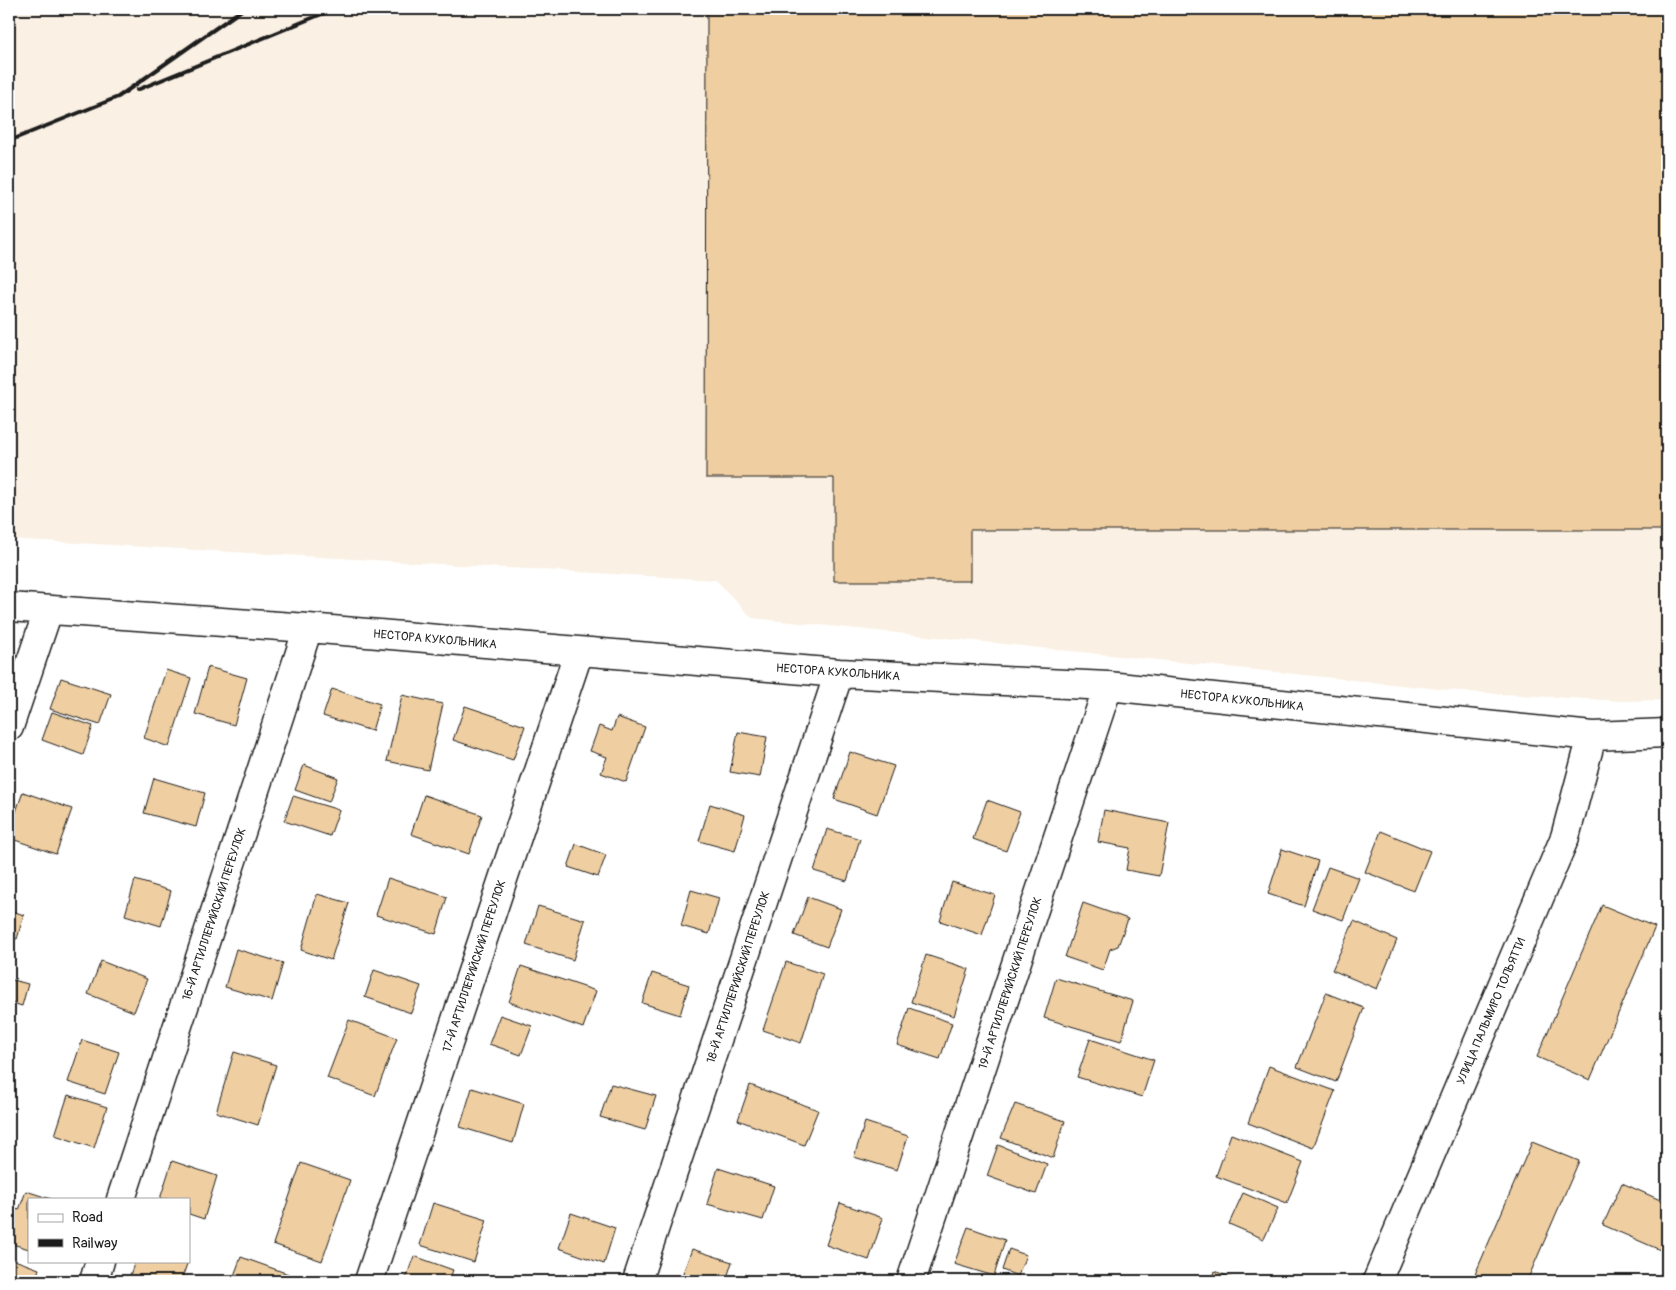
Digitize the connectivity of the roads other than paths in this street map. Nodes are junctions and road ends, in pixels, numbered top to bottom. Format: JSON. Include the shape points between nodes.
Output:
{"nodes":[{"id":1,"x":9,"y":607,"type":"edge"},
{"id":2,"x":48,"y":610,"type":"junction"},
{"id":3,"x":308,"y":628,"type":"junction"},
{"id":4,"x":579,"y":651,"type":"junction"},
{"id":5,"x":839,"y":673,"type":"junction"},
{"id":6,"x":1108,"y":686,"type":"junction"},
{"id":7,"x":9,"y":727,"type":"edge"},
{"id":8,"x":1667,"y":733,"type":"edge"},
{"id":9,"x":1592,"y":736,"type":"junction"},
{"id":10,"x":121,"y":1198,"type":"edge"},
{"id":11,"x":100,"y":1262,"type":"edge"},
{"id":12,"x":94,"y":1281,"type":"edge"},
{"id":13,"x":369,"y":1281,"type":"edge"},
{"id":14,"x":638,"y":1281,"type":"edge"},
{"id":15,"x":911,"y":1281,"type":"edge"},
{"id":16,"x":1377,"y":1281,"type":"edge"}],
"edges":[{"from":1,"to":2,"type":"street","name":"НЕСТОРА КУКОЛЬНИКА"},
{"from":2,"to":3,"type":"street","name":"НЕСТОРА КУКОЛЬНИКА"},
{"from":2,"to":7,"type":"street"},
{"from":3,"to":4,"type":"street","name":"НЕСТОРА КУКОЛЬНИКА"},
{"from":3,"to":10,"type":"street","name":"16-Й АРТИЛЛЕРИЙСКИЙ ПЕРЕУЛОК"},
{"from":4,"to":5,"type":"street","name":"НЕСТОРА КУКОЛЬНИКА"},
{"from":4,"to":13,"type":"street","name":"17-Й АРТИЛЛЕРИЙСКИЙ ПЕРЕУЛОК"},
{"from":5,"to":6,"type":"street","name":"НЕСТОРА КУКОЛЬНИКА"},
{"from":5,"to":14,"type":"street","name":"18-Й АРТИЛЛЕРИЙСКИЙ ПЕРЕУЛОК"},
{"from":6,"to":9,"type":"street","name":"НЕСТОРА КУКОЛЬНИКА"},
{"from":6,"to":15,"type":"street","name":"19-Й АРТИЛЛЕРИЙСКИЙ ПЕРЕУЛОК"},
{"from":8,"to":9,"type":"street","name":"НЕСТОРА КУКОЛЬНИКА"},
{"from":9,"to":16,"type":"street","name":"УЛИЦА ПАЛЬМИРО ТОЛЬЯТТИ","via":[[1565,837]]},
{"from":11,"to":12,"type":"street"}]}
